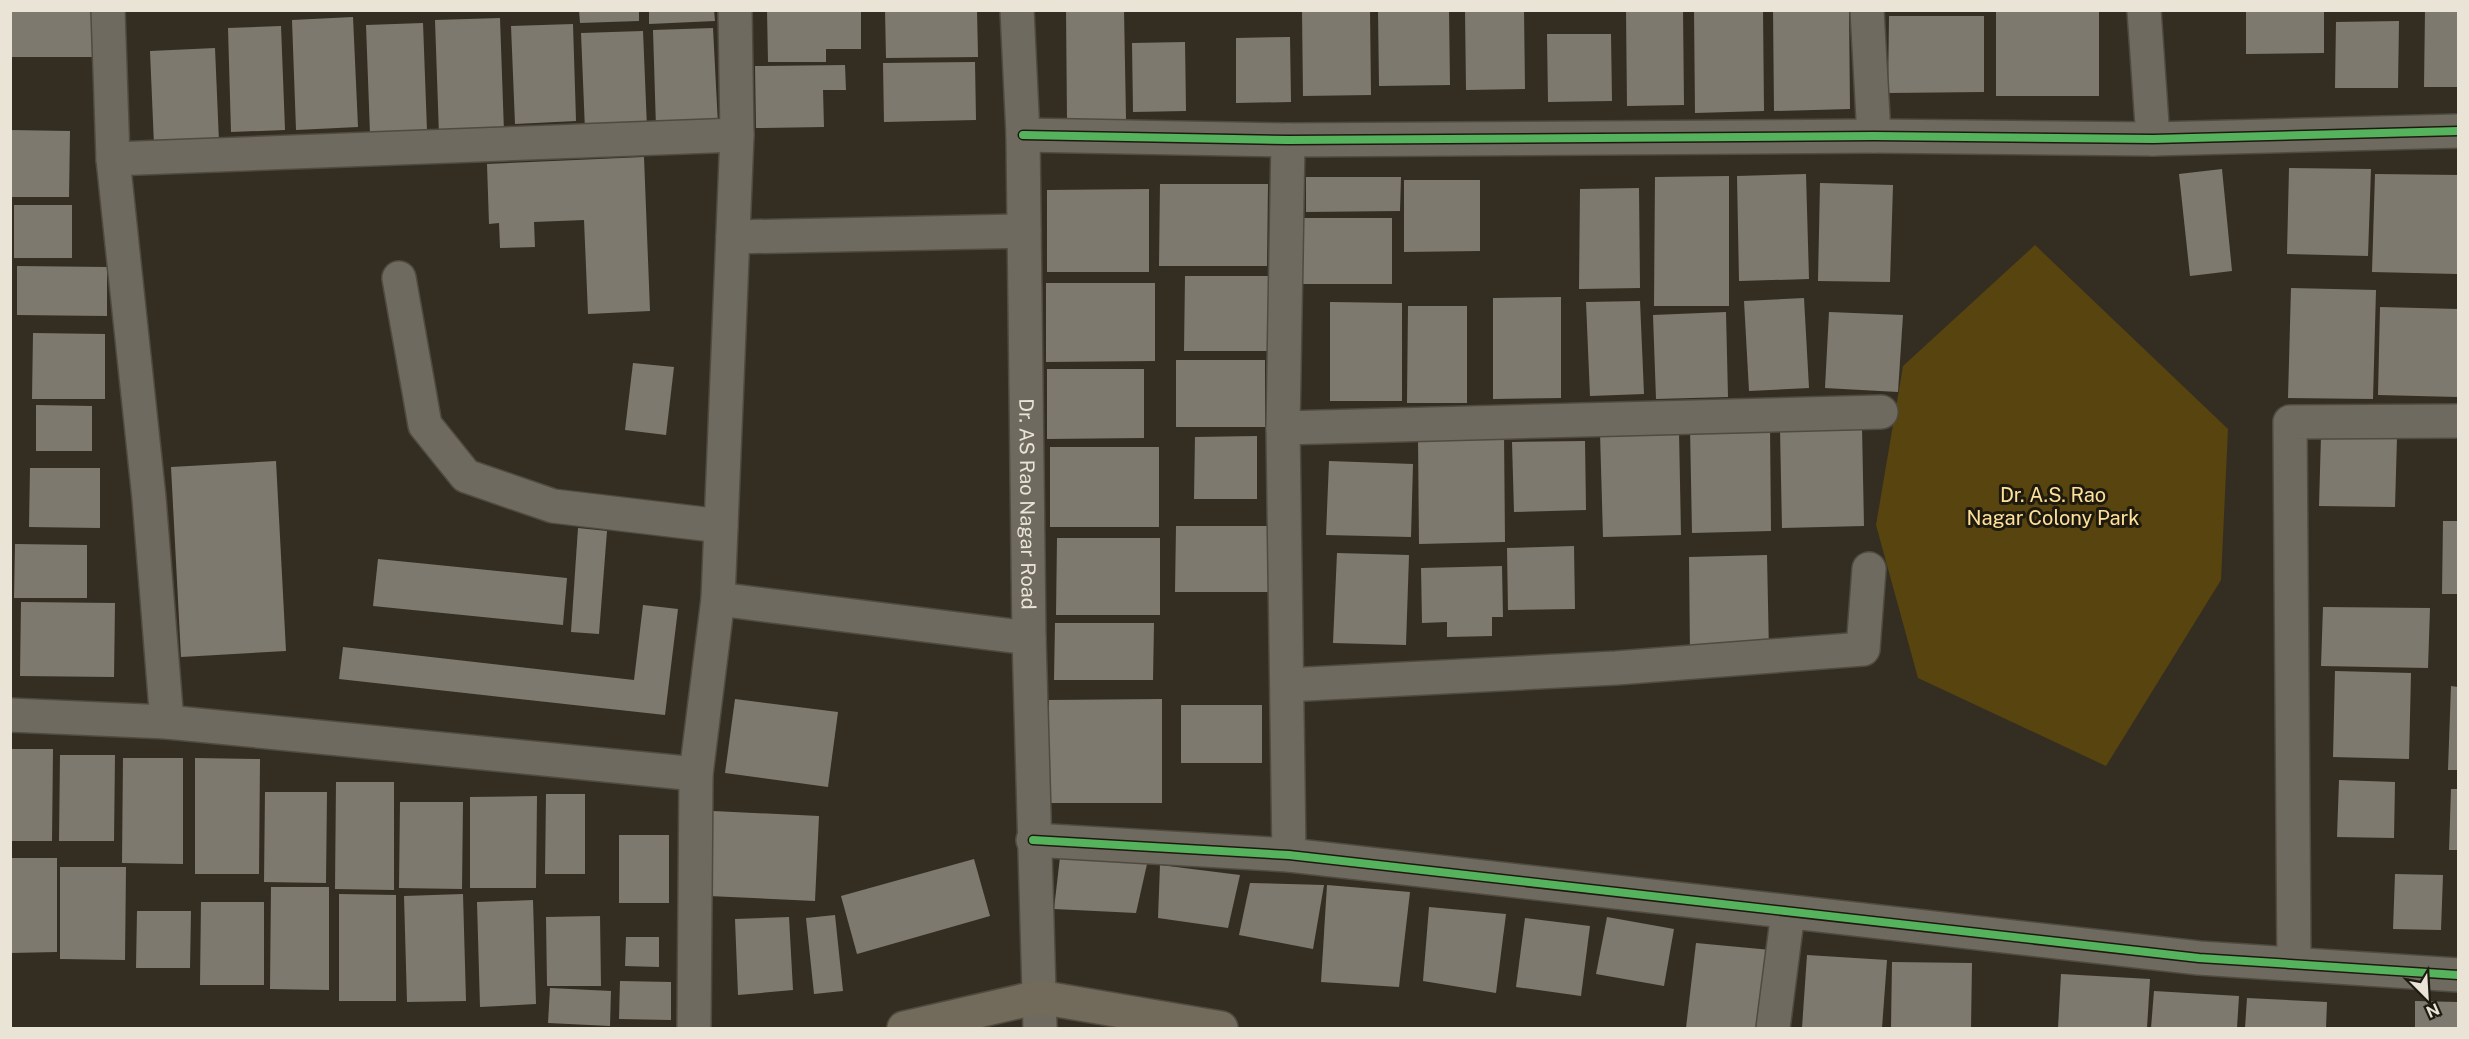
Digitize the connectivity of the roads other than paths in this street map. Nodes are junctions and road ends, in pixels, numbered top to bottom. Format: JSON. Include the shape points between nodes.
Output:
{"nodes":[{"id":1,"x":108,"y":10,"type":"edge"},
{"id":2,"x":735,"y":10,"type":"edge"},
{"id":3,"x":1017,"y":10,"type":"edge"},
{"id":4,"x":1867,"y":10,"type":"edge"},
{"id":5,"x":2144,"y":10,"type":"edge"},
{"id":6,"x":2458,"y":131,"type":"edge"},
{"id":7,"x":737,"y":135,"type":"junction"},
{"id":8,"x":1023,"y":135,"type":"junction"},
{"id":9,"x":1874,"y":136,"type":"junction"},
{"id":10,"x":2153,"y":139,"type":"junction"},
{"id":11,"x":1288,"y":140,"type":"junction"},
{"id":12,"x":113,"y":159,"type":"junction"},
{"id":13,"x":1024,"y":231,"type":"junction"},
{"id":14,"x":733,"y":237,"type":"junction"},
{"id":15,"x":399,"y":278,"type":"dead end"},
{"id":16,"x":1881,"y":412,"type":"dead end"},
{"id":17,"x":2458,"y":421,"type":"edge"},
{"id":18,"x":1283,"y":428,"type":"junction"},
{"id":19,"x":721,"y":526,"type":"junction"},
{"id":20,"x":1869,"y":569,"type":"dead end"},
{"id":21,"x":718,"y":598,"type":"junction"},
{"id":22,"x":1029,"y":638,"type":"junction"},
{"id":23,"x":1287,"y":685,"type":"junction"},
{"id":24,"x":10,"y":715,"type":"edge"},
{"id":25,"x":167,"y":722,"type":"junction"},
{"id":26,"x":696,"y":774,"type":"junction"},
{"id":27,"x":1033,"y":840,"type":"junction"},
{"id":28,"x":1289,"y":855,"type":"junction"},
{"id":29,"x":1788,"y":912,"type":"junction"},
{"id":30,"x":2294,"y":964,"type":"junction"},
{"id":31,"x":2458,"y":975,"type":"edge"},
{"id":32,"x":1039,"y":997,"type":"junction"},
{"id":33,"x":694,"y":1029,"type":"edge"},
{"id":34,"x":904,"y":1029,"type":"edge"},
{"id":35,"x":1040,"y":1029,"type":"edge"},
{"id":36,"x":1221,"y":1029,"type":"edge"},
{"id":37,"x":1773,"y":1029,"type":"edge"}],
"edges":[{"from":1,"to":12,"type":"street"},
{"from":2,"to":7,"type":"street"},
{"from":3,"to":8,"type":"street","name":"Dr. AS Rao Nagar Road"},
{"from":4,"to":9,"type":"street"},
{"from":5,"to":10,"type":"street"},
{"from":6,"to":10,"type":"street"},
{"from":7,"to":12,"type":"street"},
{"from":7,"to":14,"type":"street"},
{"from":8,"to":11,"type":"street"},
{"from":8,"to":13,"type":"street","name":"Dr. AS Rao Nagar Road"},
{"from":9,"to":10,"type":"street"},
{"from":9,"to":11,"type":"street"},
{"from":11,"to":18,"type":"street"},
{"from":12,"to":25,"type":"street","via":[[149,498]]},
{"from":13,"to":14,"type":"street"},
{"from":13,"to":22,"type":"street","name":"Dr. AS Rao Nagar Road"},
{"from":14,"to":19,"type":"street"},
{"from":15,"to":19,"type":"street","via":[[425,425],[466,476],[553,506]]},
{"from":16,"to":18,"type":"street"},
{"from":17,"to":30,"type":"street","via":[[2290,422]]},
{"from":18,"to":23,"type":"street"},
{"from":19,"to":21,"type":"street"},
{"from":20,"to":23,"type":"street","via":[[1863,649],[1616,668]]},
{"from":21,"to":22,"type":"street"},
{"from":21,"to":26,"type":"street"},
{"from":22,"to":27,"type":"street","name":"Dr. AS Rao Nagar Road"},
{"from":23,"to":28,"type":"street"},
{"from":24,"to":25,"type":"street"},
{"from":25,"to":26,"type":"street"},
{"from":26,"to":33,"type":"street"},
{"from":27,"to":28,"type":"street"},
{"from":27,"to":32,"type":"street","name":"Dr. AS Rao Nagar Road"},
{"from":28,"to":29,"type":"street"},
{"from":29,"to":30,"type":"street","via":[[2199,958]]},
{"from":29,"to":37,"type":"street"},
{"from":30,"to":31,"type":"street"},
{"from":32,"to":34,"type":"main road"},
{"from":32,"to":35,"type":"street","name":"Dr. AS Rao Nagar Road"},
{"from":32,"to":36,"type":"main road"}]}
